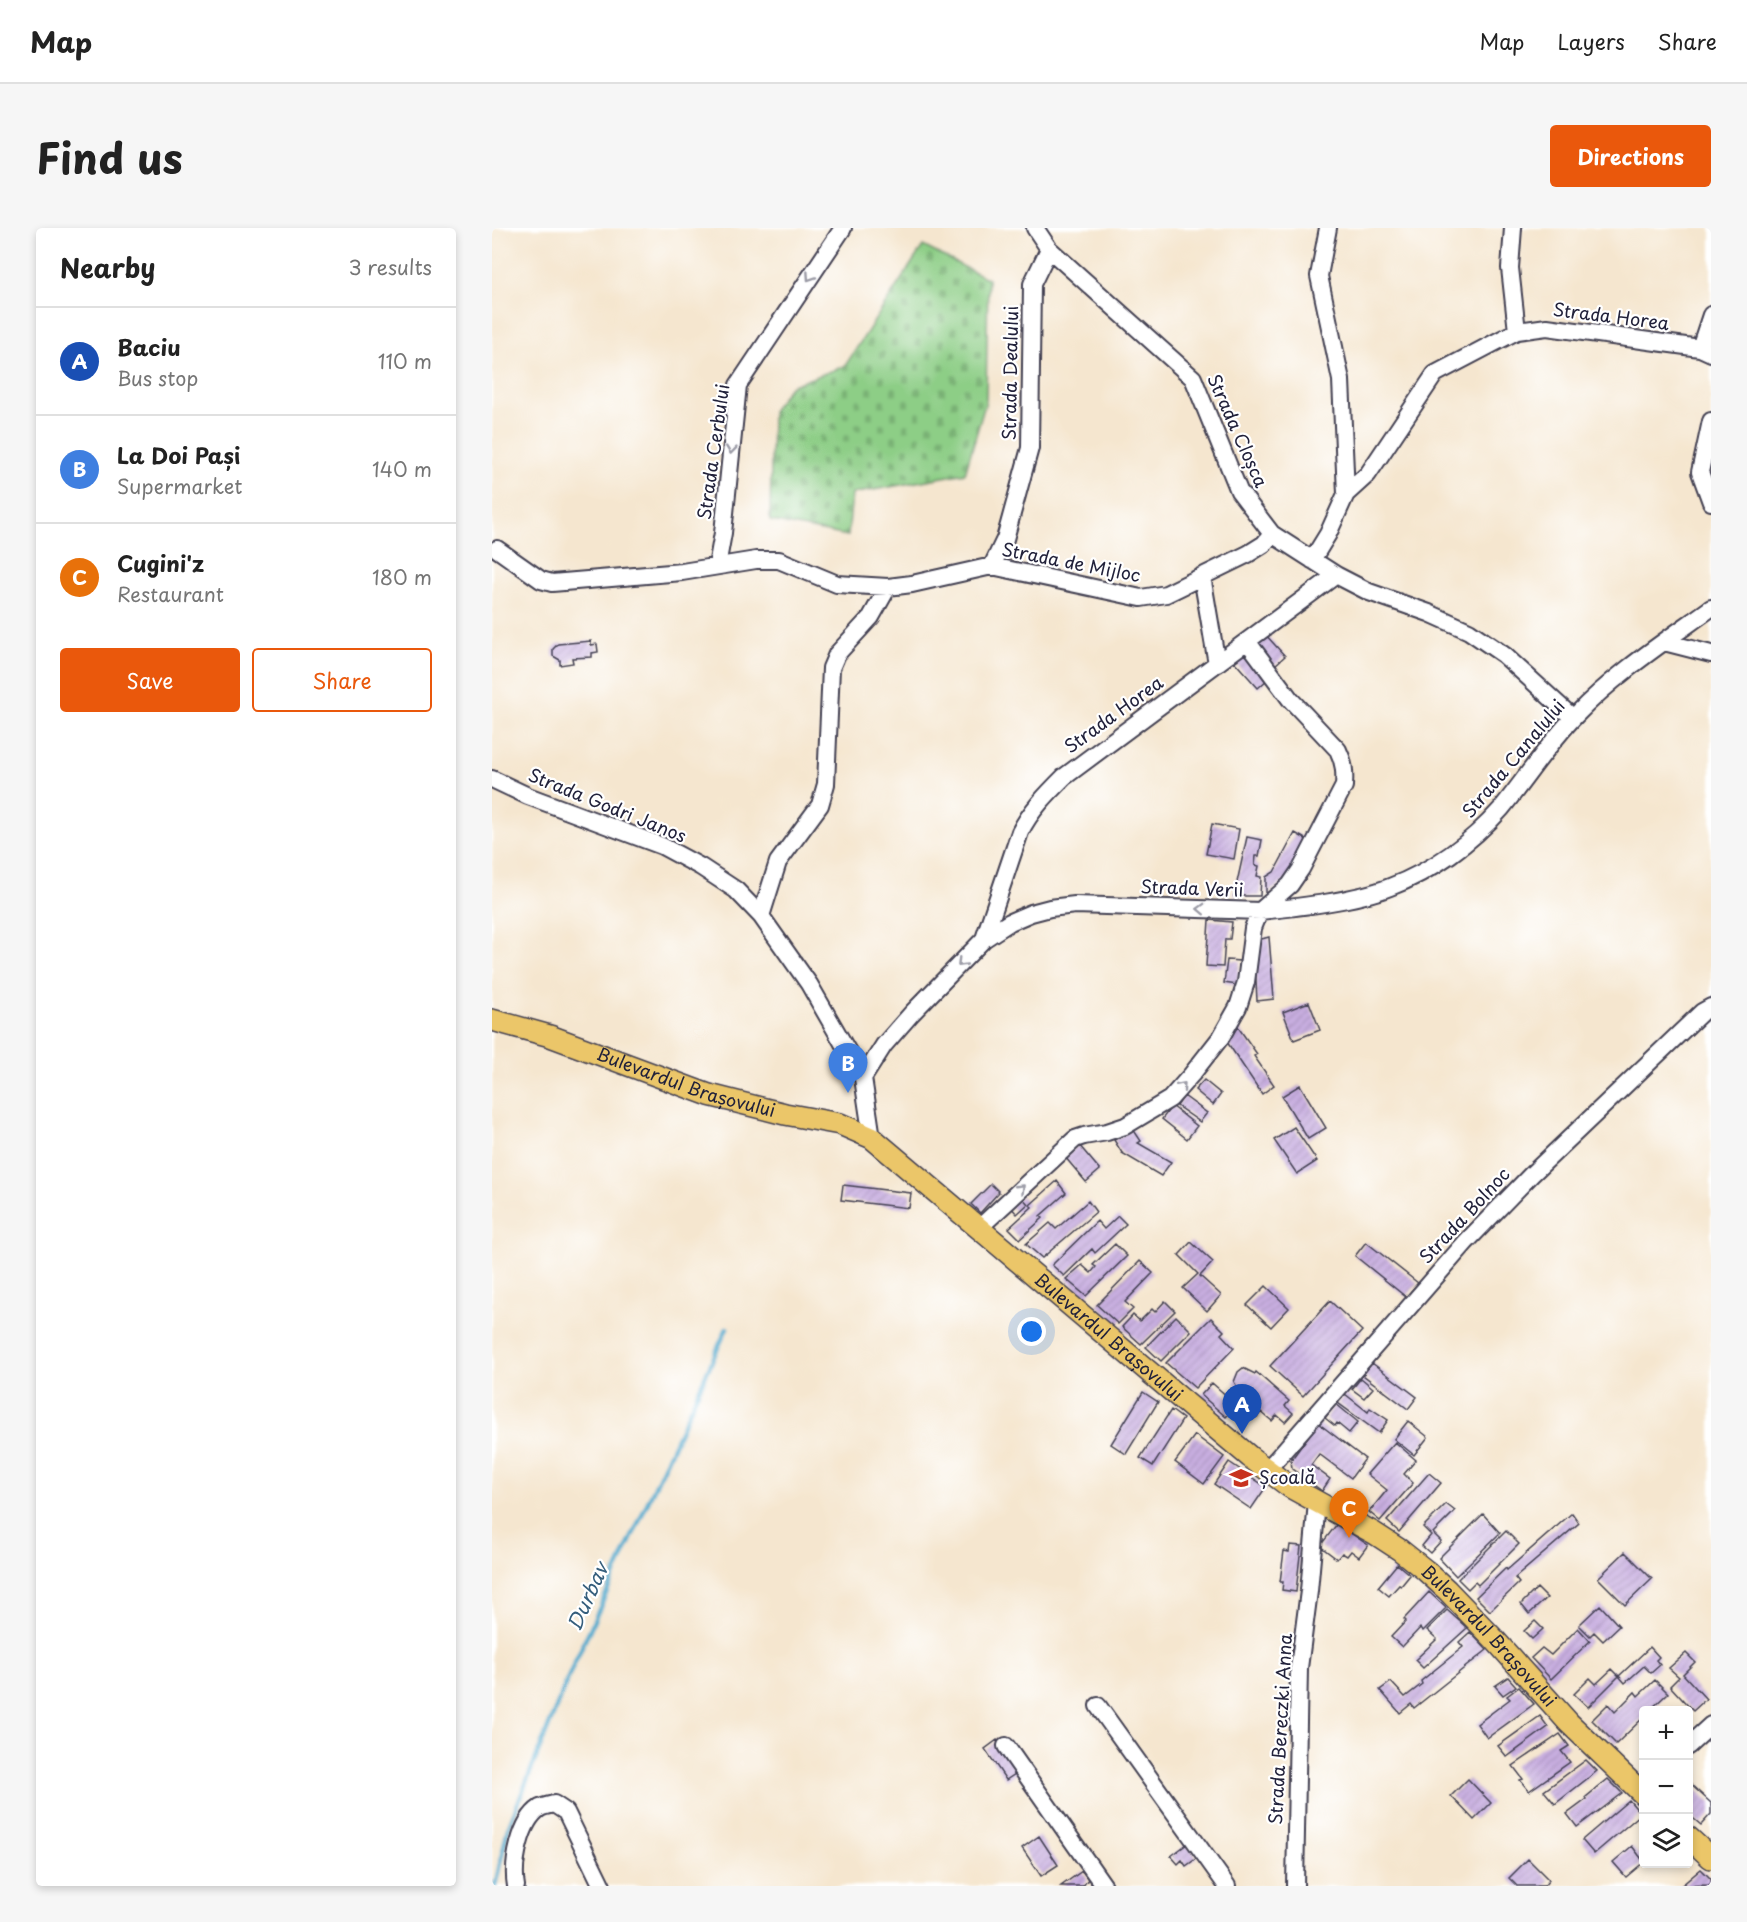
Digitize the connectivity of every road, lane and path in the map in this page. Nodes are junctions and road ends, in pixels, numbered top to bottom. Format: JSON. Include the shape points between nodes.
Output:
{"nodes":[{"id":1,"x":843,"y":228,"type":"edge"},
{"id":2,"x":1035,"y":228,"type":"edge"},
{"id":3,"x":1328,"y":228,"type":"edge"},
{"id":4,"x":1513,"y":228,"type":"edge"},
{"id":5,"x":1049,"y":249,"type":"junction"},
{"id":6,"x":1711,"y":315,"type":"edge"},
{"id":7,"x":1517,"y":331,"type":"junction"},
{"id":8,"x":1705,"y":351,"type":"edge"},
{"id":9,"x":1711,"y":421,"type":"edge"},
{"id":10,"x":1346,"y":494,"type":"junction"},
{"id":11,"x":1711,"y":502,"type":"edge"},
{"id":12,"x":1272,"y":534,"type":"junction"},
{"id":13,"x":494,"y":547,"type":"edge"},
{"id":14,"x":1312,"y":560,"type":"junction"},
{"id":15,"x":717,"y":566,"type":"junction"},
{"id":16,"x":992,"y":566,"type":"junction"},
{"id":17,"x":1336,"y":575,"type":"junction"},
{"id":18,"x":1202,"y":576,"type":"junction"},
{"id":19,"x":888,"y":588,"type":"junction"},
{"id":20,"x":1711,"y":608,"type":"edge"},
{"id":21,"x":1247,"y":641,"type":"junction"},
{"id":22,"x":1664,"y":642,"type":"junction"},
{"id":23,"x":1711,"y":654,"type":"edge"},
{"id":24,"x":1217,"y":664,"type":"junction"},
{"id":25,"x":1573,"y":718,"type":"junction"},
{"id":26,"x":492,"y":779,"type":"edge"},
{"id":27,"x":1260,"y":911,"type":"junction"},
{"id":28,"x":761,"y":916,"type":"junction"},
{"id":29,"x":984,"y":939,"type":"junction"},
{"id":30,"x":1711,"y":1007,"type":"edge"},
{"id":31,"x":492,"y":1020,"type":"edge"},
{"id":32,"x":862,"y":1078,"type":"junction"},
{"id":33,"x":872,"y":1138,"type":"junction"},
{"id":34,"x":979,"y":1228,"type":"junction"},
{"id":35,"x":1267,"y":1470,"type":"junction"},
{"id":36,"x":1317,"y":1502,"type":"junction"},
{"id":37,"x":1098,"y":1706,"type":"dead end"},
{"id":38,"x":1711,"y":1725,"type":"edge"},
{"id":39,"x":1693,"y":1742,"type":"edge"},
{"id":40,"x":1006,"y":1746,"type":"dead end"},
{"id":41,"x":1639,"y":1789,"type":"edge"},
{"id":42,"x":1693,"y":1840,"type":"edge"},
{"id":43,"x":1711,"y":1858,"type":"edge"},
{"id":44,"x":516,"y":1886,"type":"edge"},
{"id":45,"x":602,"y":1886,"type":"edge"},
{"id":46,"x":1104,"y":1886,"type":"edge"},
{"id":47,"x":1227,"y":1886,"type":"edge"},
{"id":48,"x":1294,"y":1886,"type":"edge"}],
"edges":[{"from":1,"to":15,"type":"street","name":"Strada Cerbului","one_way":true,"via":[[738,385]]},
{"from":2,"to":5,"type":"street","name":"Strada Cloșca"},
{"from":3,"to":10,"type":"street","via":[[1319,276],[1341,380]]},
{"from":4,"to":7,"type":"street","via":[[1510,268]]},
{"from":5,"to":12,"type":"street","name":"Strada Cloșca","via":[[1193,378],[1239,491]]},
{"from":5,"to":16,"type":"street","name":"Strada Dealului","via":[[1032,284],[1030,448],[1005,539]]},
{"from":6,"to":8,"type":"street"},
{"from":7,"to":8,"type":"street","name":"Strada Horea","via":[[1547,327]]},
{"from":7,"to":10,"type":"street","name":"Strada Horea","via":[[1435,374],[1368,474]]},
{"from":9,"to":11,"type":"street","via":[[1700,471]]},
{"from":10,"to":14,"type":"street"},
{"from":12,"to":14,"type":"street","name":"Strada Cloșca"},
{"from":12,"to":18,"type":"street","name":"Strada de Mijloc","via":[[1248,554]]},
{"from":13,"to":15,"type":"street","via":[[541,580],[552,583]]},
{"from":14,"to":17,"type":"street","name":"Strada Cloșca"},
{"from":15,"to":19,"type":"street","via":[[779,560],[837,584]]},
{"from":16,"to":18,"type":"street","name":"Strada de Mijloc","via":[[1141,598],[1166,594]]},
{"from":16,"to":19,"type":"street","name":"Strada de Mijloc"},
{"from":17,"to":21,"type":"street","name":"Strada Horea"},
{"from":17,"to":25,"type":"street","name":"Strada Cloșca","via":[[1469,631],[1504,655]]},
{"from":18,"to":24,"type":"street"},
{"from":19,"to":28,"type":"street","via":[[871,617],[837,654],[831,668],[826,784],[820,805],[778,862]]},
{"from":20,"to":22,"type":"street","name":"Strada Canalului"},
{"from":21,"to":24,"type":"street","name":"Strada Horea"},
{"from":21,"to":27,"type":"street","name":"Strada Verii","via":[[1290,699],[1338,750],[1345,772],[1344,786],[1301,869],[1290,885]]},
{"from":22,"to":23,"type":"street"},
{"from":22,"to":25,"type":"street","name":"Strada Canalului","via":[[1602,689]]},
{"from":24,"to":29,"type":"street","name":"Strada Horea","via":[[1064,777],[1041,800],[1020,832]]},
{"from":25,"to":27,"type":"street","name":"Strada Canalului","via":[[1499,811],[1468,842],[1431,868],[1389,888],[1352,898]]},
{"from":26,"to":28,"type":"street","name":"Strada Godri Janos","via":[[662,846],[736,890]]},
{"from":27,"to":29,"type":"street","name":"Strada Verii","one_way":true,"via":[[1075,905],[1031,914]]},
{"from":34,"to":27,"type":"street","one_way":true,"via":[[1075,1139],[1125,1126],[1179,1090],[1238,1007],[1246,982],[1253,928]]},
{"from":28,"to":32,"type":"street","name":"Strada Godri Janos","via":[[809,984]]},
{"from":29,"to":32,"type":"street","name":"Strada Verii","one_way":true,"via":[[912,1013]]},
{"from":30,"to":35,"type":"street","name":"Strada Bolnoc","via":[[1532,1174],[1466,1242]]},
{"from":31,"to":33,"type":"main road","name":"Bulevardul Brașovului","via":[[550,1036],[709,1095],[840,1124]]},
{"from":32,"to":33,"type":"street","name":"Strada Godri Janos"},
{"from":33,"to":34,"type":"main road","name":"Bulevardul Brașovului"},
{"from":34,"to":35,"type":"main road","name":"Bulevardul Brașovului"},
{"from":35,"to":36,"type":"main road","name":"Bulevardul Brașovului"},
{"from":36,"to":41,"type":"main road","name":"Bulevardul Brașovului","via":[[1391,1544],[1432,1577],[1569,1723]]},
{"from":36,"to":48,"type":"street","name":"Strada Bereczki Anna","via":[[1299,1668]]},
{"from":37,"to":47,"type":"street"},
{"from":38,"to":39,"type":"street"},
{"from":40,"to":46,"type":"street"},
{"from":42,"to":43,"type":"main road"},
{"from":44,"to":45,"type":"street","via":[[518,1845],[528,1821],[541,1807],[554,1804],[566,1812]]}]}
